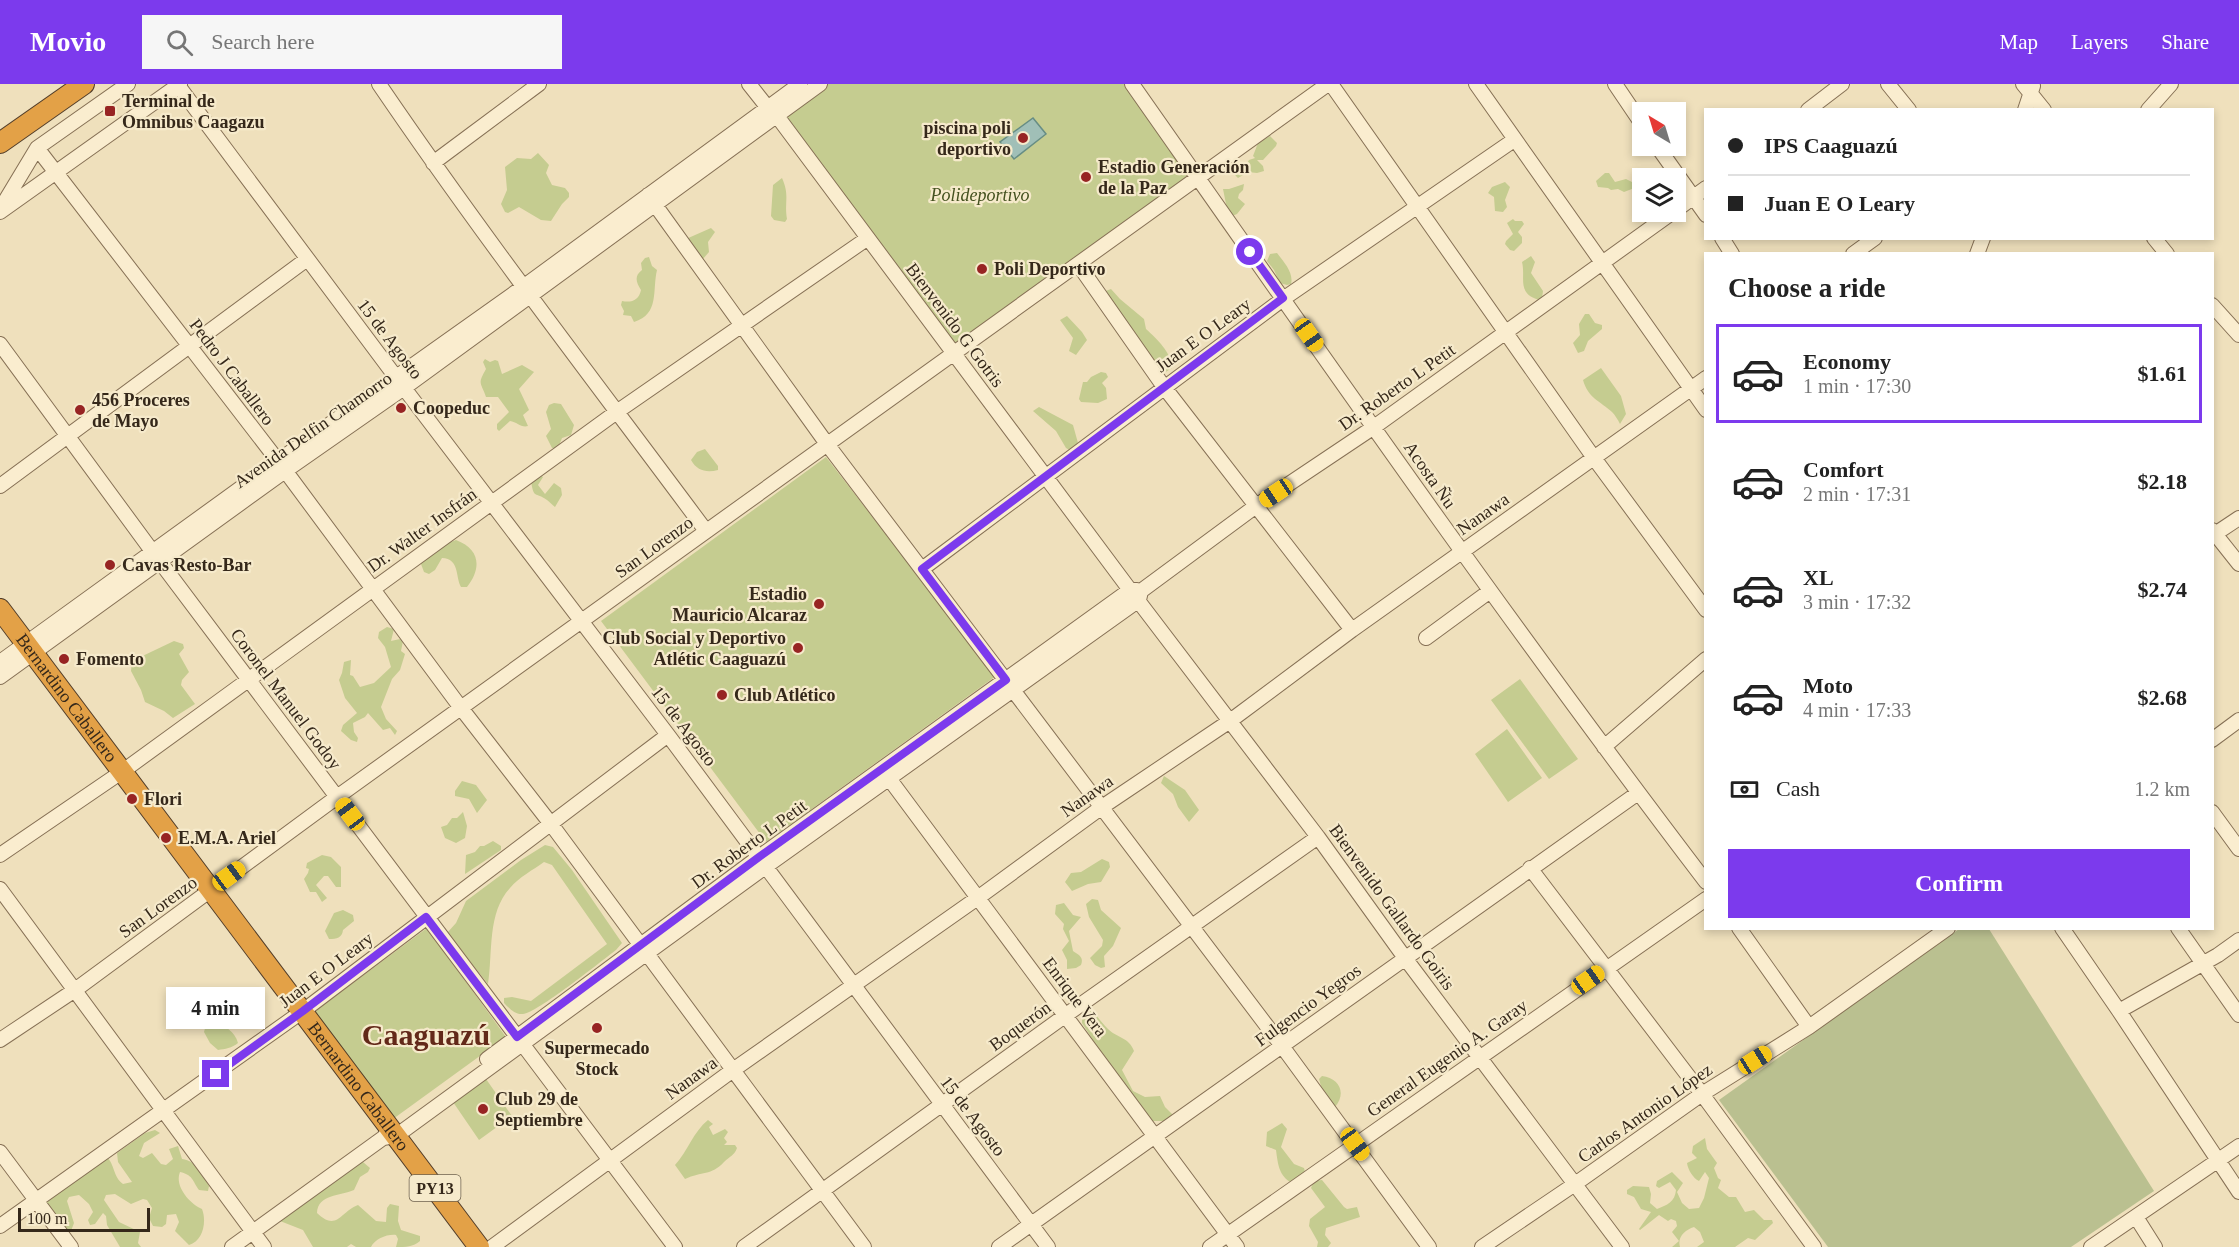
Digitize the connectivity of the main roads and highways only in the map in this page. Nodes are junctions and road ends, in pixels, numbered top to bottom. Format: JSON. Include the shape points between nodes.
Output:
{"nodes":[{"id":1,"x":73,"y":84,"type":"edge"},
{"id":2,"x":84,"y":84,"type":"edge"},
{"id":3,"x":0,"y":135,"type":"edge"},
{"id":4,"x":0,"y":143,"type":"edge"},
{"id":5,"x":0,"y":609,"type":"edge"},
{"id":6,"x":479,"y":1247,"type":"edge"}],
"edges":[{"from":1,"to":3,"type":"highway"},
{"from":2,"to":4,"type":"highway"},
{"from":5,"to":6,"type":"highway","name":"Bernardino Caballero","number":"PY13","via":[[303,1011],[390,1134]]}]}
